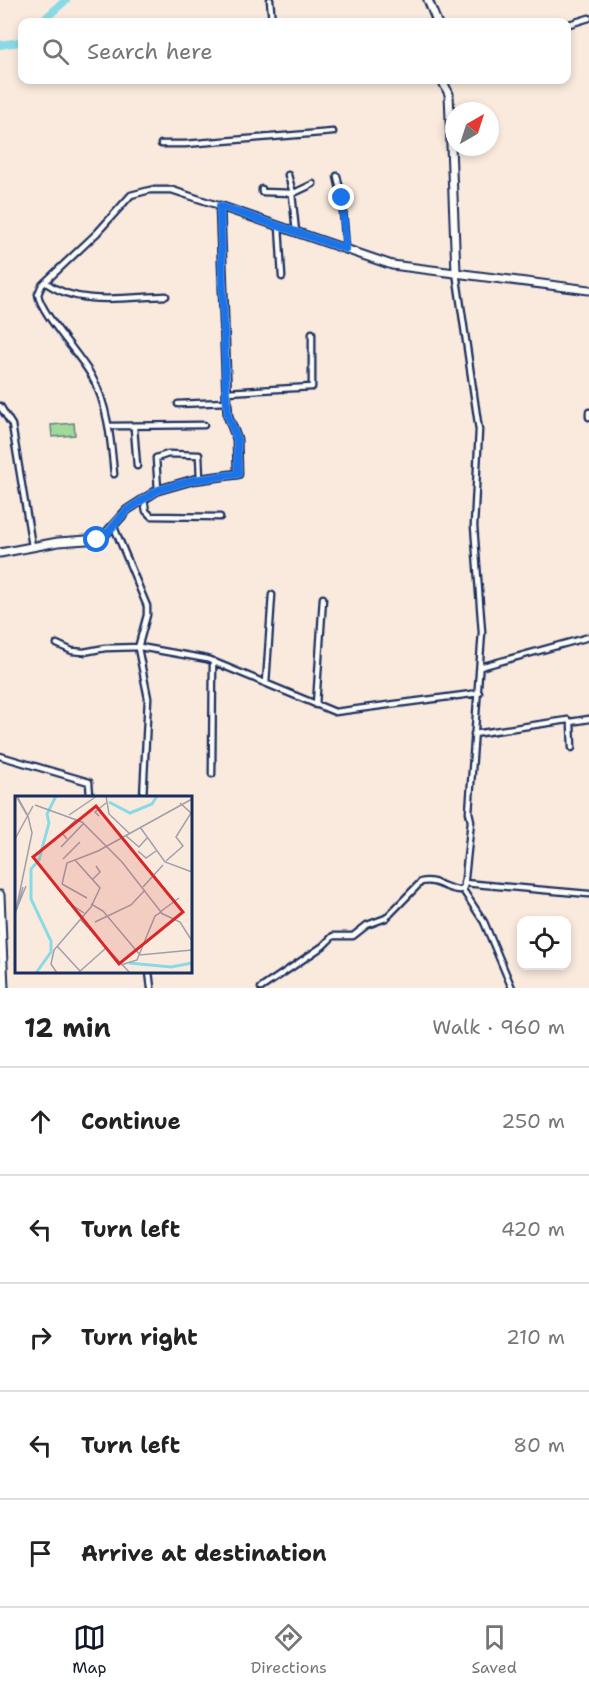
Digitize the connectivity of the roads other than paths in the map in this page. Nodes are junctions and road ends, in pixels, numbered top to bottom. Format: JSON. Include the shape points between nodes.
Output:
{"nodes":[{"id":1,"x":270,"y":0,"type":"edge"},
{"id":2,"x":428,"y":0,"type":"edge"},
{"id":3,"x":272,"y":18,"type":"edge"},
{"id":4,"x":435,"y":18,"type":"edge"},
{"id":5,"x":589,"y":18,"type":"edge"},
{"id":6,"x":571,"y":24,"type":"edge"},
{"id":7,"x":444,"y":84,"type":"edge"},
{"id":8,"x":333,"y":132,"type":"dead end"},
{"id":9,"x":161,"y":144,"type":"dead end"},
{"id":10,"x":288,"y":175,"type":"dead end"},
{"id":11,"x":337,"y":176,"type":"dead end"},
{"id":12,"x":313,"y":184,"type":"dead end"},
{"id":13,"x":262,"y":189,"type":"dead end"},
{"id":14,"x":293,"y":193,"type":"junction"},
{"id":15,"x":220,"y":206,"type":"junction"},
{"id":16,"x":279,"y":226,"type":"junction"},
{"id":17,"x":296,"y":232,"type":"junction"},
{"id":18,"x":346,"y":249,"type":"junction"},
{"id":19,"x":456,"y":273,"type":"junction"},
{"id":20,"x":282,"y":278,"type":"dead end"},
{"id":21,"x":45,"y":282,"type":"junction"},
{"id":22,"x":589,"y":290,"type":"edge"},
{"id":23,"x":166,"y":296,"type":"dead end"},
{"id":24,"x":312,"y":333,"type":"dead end"},
{"id":25,"x":226,"y":392,"type":"junction"},
{"id":26,"x":227,"y":402,"type":"junction"},
{"id":27,"x":178,"y":404,"type":"dead end"},
{"id":28,"x":0,"y":406,"type":"edge"},
{"id":29,"x":589,"y":412,"type":"edge"},
{"id":30,"x":589,"y":417,"type":"edge"},
{"id":31,"x":204,"y":425,"type":"dead end"},
{"id":32,"x":109,"y":426,"type":"junction"},
{"id":33,"x":134,"y":428,"type":"junction"},
{"id":34,"x":137,"y":466,"type":"dead end"},
{"id":35,"x":114,"y":474,"type":"dead end"},
{"id":36,"x":200,"y":479,"type":"junction"},
{"id":37,"x":158,"y":490,"type":"junction"},
{"id":38,"x":144,"y":500,"type":"junction"},
{"id":39,"x":220,"y":517,"type":"dead end"},
{"id":40,"x":114,"y":526,"type":"junction"},
{"id":41,"x":32,"y":546,"type":"junction"},
{"id":42,"x":0,"y":553,"type":"edge"},
{"id":43,"x":272,"y":595,"type":"dead end"},
{"id":44,"x":323,"y":598,"type":"dead end"},
{"id":45,"x":589,"y":637,"type":"edge"},
{"id":46,"x":57,"y":644,"type":"dead end"},
{"id":47,"x":138,"y":648,"type":"junction"},
{"id":48,"x":213,"y":661,"type":"junction"},
{"id":49,"x":480,"y":667,"type":"junction"},
{"id":50,"x":266,"y":683,"type":"junction"},
{"id":51,"x":478,"y":693,"type":"junction"},
{"id":52,"x":316,"y":705,"type":"junction"},
{"id":53,"x":589,"y":719,"type":"edge"},
{"id":54,"x":570,"y":722,"type":"junction"},
{"id":55,"x":474,"y":734,"type":"junction"},
{"id":56,"x":572,"y":748,"type":"dead end"},
{"id":57,"x":0,"y":756,"type":"edge"},
{"id":58,"x":212,"y":774,"type":"dead end"},
{"id":59,"x":90,"y":796,"type":"dead end"},
{"id":60,"x":143,"y":796,"type":"edge"},
{"id":61,"x":464,"y":883,"type":"junction"},
{"id":62,"x":463,"y":890,"type":"junction"},
{"id":63,"x":589,"y":894,"type":"edge"},
{"id":64,"x":0,"y":895,"type":"edge"},
{"id":65,"x":149,"y":973,"type":"edge"},
{"id":66,"x":4,"y":988,"type":"edge"},
{"id":67,"x":151,"y":988,"type":"edge"},
{"id":68,"x":261,"y":988,"type":"edge"},
{"id":69,"x":512,"y":988,"type":"edge"}],
"edges":[{"from":1,"to":3,"type":"street"},
{"from":2,"to":4,"type":"street"},
{"from":5,"to":6,"type":"street"},
{"from":7,"to":19,"type":"street","via":[[449,94]]},
{"from":8,"to":9,"type":"street"},
{"from":10,"to":14,"type":"street"},
{"from":11,"to":18,"type":"street"},
{"from":12,"to":14,"type":"street"},
{"from":13,"to":14,"type":"street"},
{"from":14,"to":17,"type":"street"},
{"from":15,"to":16,"type":"street"},
{"from":15,"to":21,"type":"street","via":[[172,190],[131,195]]},
{"from":15,"to":25,"type":"street"},
{"from":16,"to":17,"type":"street"},
{"from":16,"to":20,"type":"street"},
{"from":17,"to":18,"type":"street"},
{"from":18,"to":19,"type":"street","via":[[392,265]]},
{"from":19,"to":22,"type":"street"},
{"from":19,"to":49,"type":"street","via":[[479,430],[474,526],[482,632]]},
{"from":21,"to":23,"type":"street","via":[[73,297]]},
{"from":21,"to":32,"type":"street","via":[[39,300],[93,377]]},
{"from":24,"to":25,"type":"street","via":[[312,387]]},
{"from":25,"to":26,"type":"street"},
{"from":26,"to":27,"type":"street"},
{"from":26,"to":36,"type":"street","via":[[237,439],[238,474]]},
{"from":28,"to":41,"type":"street","via":[[12,425]]},
{"from":29,"to":30,"type":"street"},
{"from":31,"to":33,"type":"street","via":[[149,424]]},
{"from":32,"to":33,"type":"street"},
{"from":32,"to":35,"type":"street"},
{"from":33,"to":34,"type":"street"},
{"from":36,"to":37,"type":"street"},
{"from":36,"to":37,"type":"street","via":[[198,454],[166,455],[156,458]]},
{"from":37,"to":38,"type":"street"},
{"from":38,"to":39,"type":"street","via":[[151,516]]},
{"from":38,"to":40,"type":"street","via":[[127,510]]},
{"from":40,"to":41,"type":"street","via":[[97,540]]},
{"from":40,"to":47,"type":"street","via":[[147,606]]},
{"from":41,"to":42,"type":"street"},
{"from":43,"to":50,"type":"street"},
{"from":44,"to":52,"type":"street"},
{"from":45,"to":49,"type":"street"},
{"from":46,"to":47,"type":"street","via":[[84,652]]},
{"from":47,"to":48,"type":"street"},
{"from":47,"to":60,"type":"street","via":[[148,698]]},
{"from":48,"to":50,"type":"street"},
{"from":48,"to":58,"type":"street"},
{"from":49,"to":51,"type":"street"},
{"from":50,"to":52,"type":"street"},
{"from":51,"to":52,"type":"street","via":[[343,712]]},
{"from":51,"to":55,"type":"street"},
{"from":53,"to":54,"type":"street"},
{"from":54,"to":55,"type":"street"},
{"from":54,"to":56,"type":"street"},
{"from":55,"to":61,"type":"street"},
{"from":57,"to":59,"type":"street","via":[[89,782]]},
{"from":61,"to":62,"type":"street"},
{"from":61,"to":63,"type":"street"},
{"from":62,"to":68,"type":"street","via":[[421,882],[386,918],[353,936],[333,936]]},
{"from":62,"to":69,"type":"street","via":[[484,922]]},
{"from":64,"to":66,"type":"street"},
{"from":65,"to":67,"type":"street"}]}
